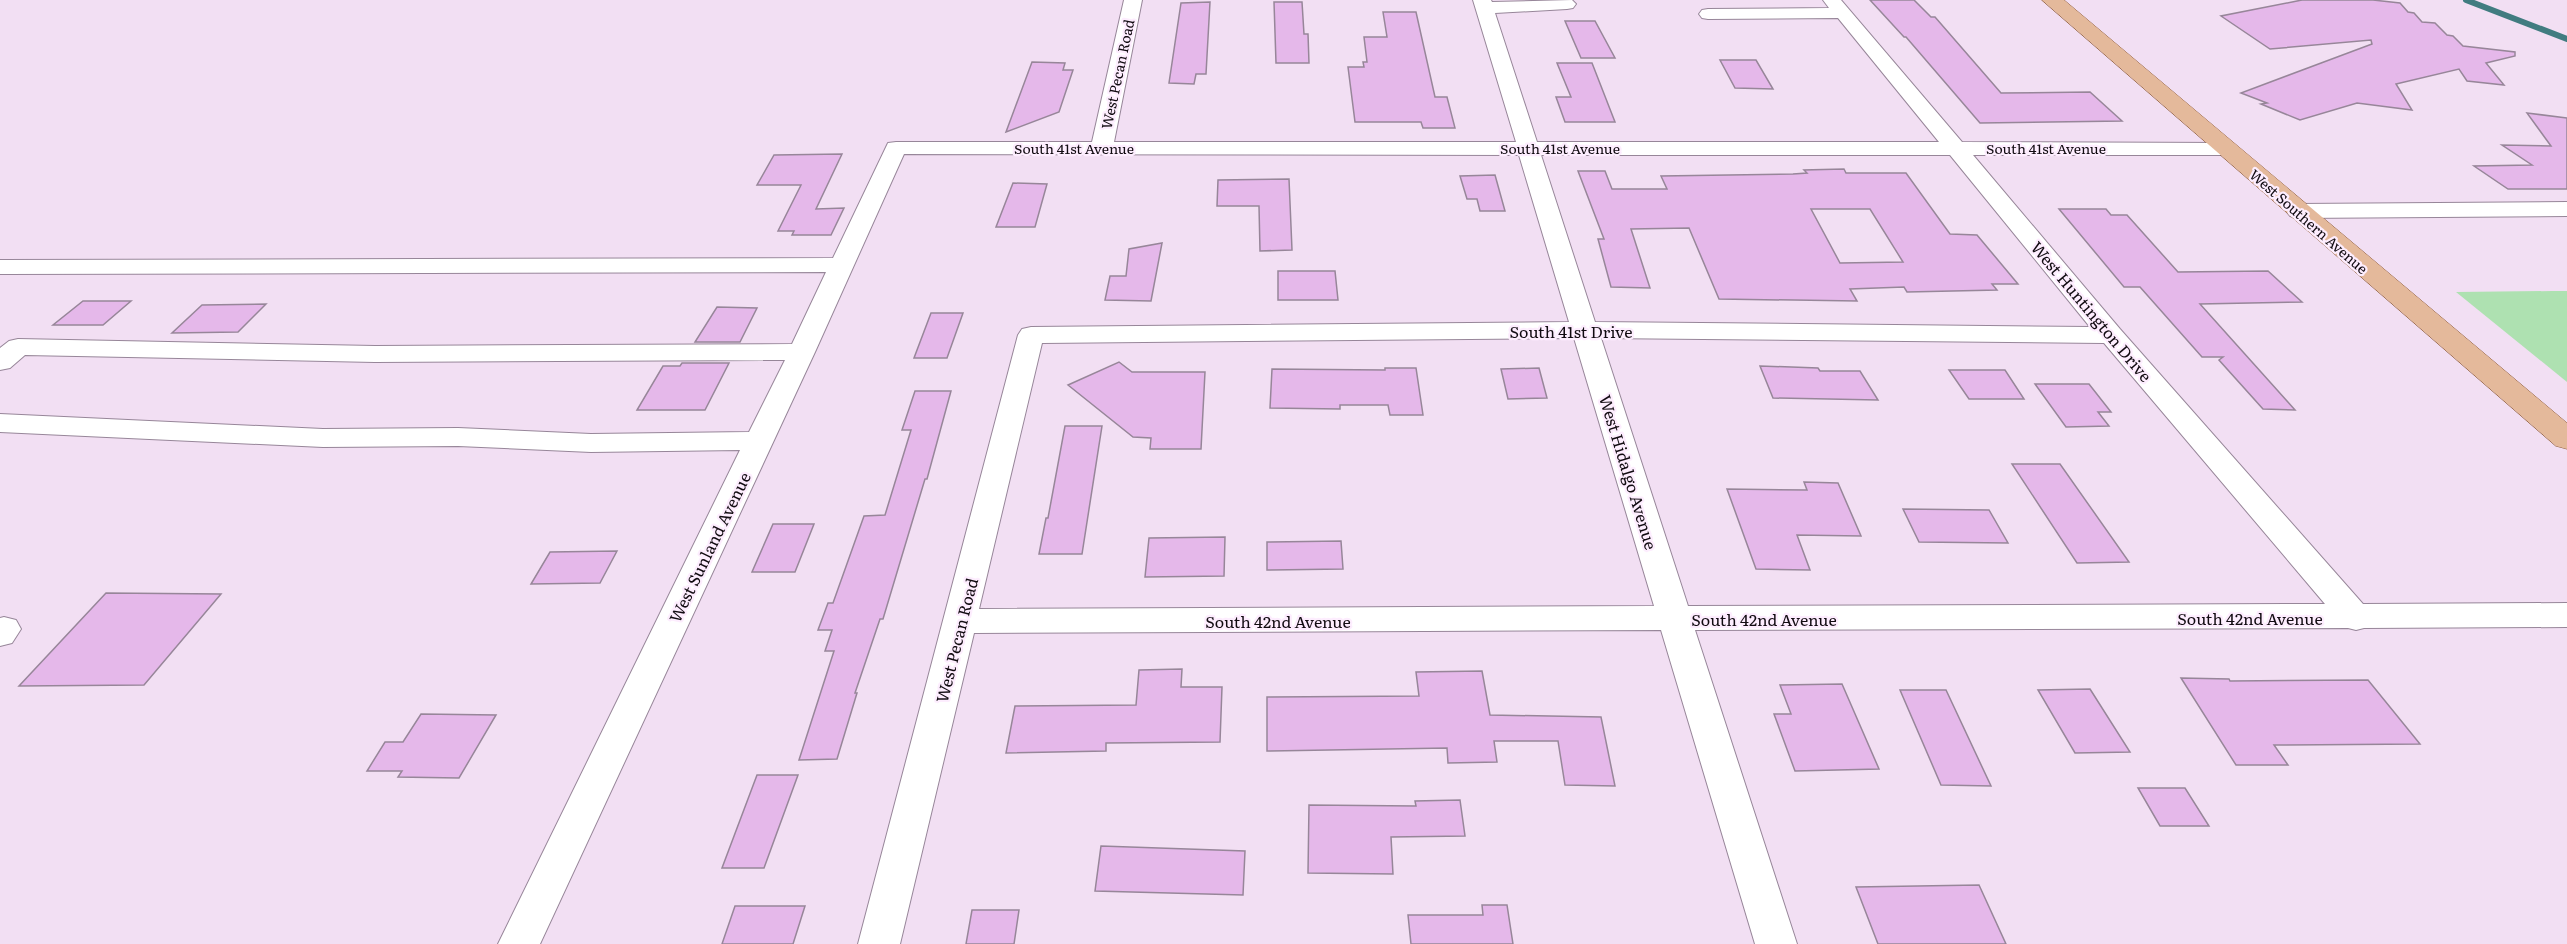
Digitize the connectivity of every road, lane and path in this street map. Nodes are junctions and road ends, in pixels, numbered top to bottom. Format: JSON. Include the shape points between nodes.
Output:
{"nodes":[{"id":1,"x":1133,"y":0,"type":"edge"},
{"id":2,"x":2052,"y":0,"type":"edge"},
{"id":3,"x":1483,"y":4,"type":"edge"},
{"id":4,"x":1568,"y":4,"type":"dead end"},
{"id":5,"x":1837,"y":6,"type":"edge"},
{"id":6,"x":1708,"y":14,"type":"dead end"},
{"id":7,"x":1102,"y":147,"type":"junction"},
{"id":8,"x":896,"y":148,"type":"joint"},
{"id":9,"x":1527,"y":148,"type":"junction"},
{"id":10,"x":1957,"y":148,"type":"junction"},
{"id":11,"x":2225,"y":149,"type":"junction"},
{"id":12,"x":2567,"y":210,"type":"edge"},
{"id":13,"x":2298,"y":212,"type":"junction"},
{"id":14,"x":842,"y":265,"type":"junction"},
{"id":15,"x":0,"y":267,"type":"edge"},
{"id":16,"x":1586,"y":330,"type":"junction"},
{"id":17,"x":1031,"y":335,"type":"joint"},
{"id":18,"x":2111,"y":335,"type":"junction"},
{"id":19,"x":802,"y":351,"type":"junction"},
{"id":20,"x":0,"y":362,"type":"edge"},
{"id":21,"x":0,"y":423,"type":"edge"},
{"id":22,"x":2567,"y":439,"type":"edge"},
{"id":23,"x":759,"y":441,"type":"junction"},
{"id":24,"x":2567,"y":615,"type":"edge"},
{"id":25,"x":2356,"y":618,"type":"junction"},
{"id":26,"x":1674,"y":619,"type":"junction"},
{"id":27,"x":961,"y":621,"type":"junction"},
{"id":28,"x":519,"y":944,"type":"edge"},
{"id":29,"x":879,"y":944,"type":"edge"},
{"id":30,"x":1776,"y":944,"type":"edge"}],
"edges":[{"from":1,"to":7,"type":"street","name":"West Pecan Road"},
{"from":2,"to":11,"type":"main road","name":"West Southern Avenue"},
{"from":3,"to":4,"type":"street"},
{"from":3,"to":9,"type":"street","name":"West Hidalgo Avenue"},
{"from":5,"to":6,"type":"street"},
{"from":5,"to":10,"type":"street","name":"West Huntington Drive"},
{"from":7,"to":8,"type":"street","name":"South 41st Avenue"},
{"from":7,"to":9,"type":"street","name":"South 41st Avenue"},
{"from":8,"to":14,"type":"street","name":"West Sunland Avenue"},
{"from":9,"to":10,"type":"street","name":"South 41st Avenue"},
{"from":9,"to":16,"type":"street","name":"West Hidalgo Avenue"},
{"from":10,"to":11,"type":"street","name":"South 41st Avenue"},
{"from":10,"to":18,"type":"street","name":"West Huntington Drive"},
{"from":11,"to":13,"type":"main road","name":"West Southern Avenue"},
{"from":12,"to":13,"type":"street"},
{"from":13,"to":22,"type":"main road","name":"West Southern Avenue"},
{"from":14,"to":15,"type":"street"},
{"from":14,"to":19,"type":"street","name":"West Sunland Avenue"},
{"from":16,"to":17,"type":"street","name":"South 41st Drive"},
{"from":16,"to":18,"type":"street","name":"South 41st Drive"},
{"from":16,"to":26,"type":"street","name":"West Hidalgo Avenue"},
{"from":17,"to":27,"type":"street","name":"West Pecan Road"},
{"from":18,"to":25,"type":"street","name":"West Huntington Drive"},
{"from":19,"to":20,"type":"street","via":[[375,354],[18,347]]},
{"from":19,"to":23,"type":"street","name":"West Sunland Avenue"},
{"from":21,"to":23,"type":"street","via":[[323,438],[458,437],[591,443]]},
{"from":23,"to":28,"type":"street","name":"West Sunland Avenue"},
{"from":24,"to":25,"type":"street","name":"South 42nd Avenue"},
{"from":25,"to":26,"type":"street","name":"South 42nd Avenue"},
{"from":26,"to":27,"type":"street","name":"South 42nd Avenue"},
{"from":26,"to":30,"type":"street","name":"West Hidalgo Avenue"},
{"from":27,"to":29,"type":"street","name":"West Pecan Road"}]}
